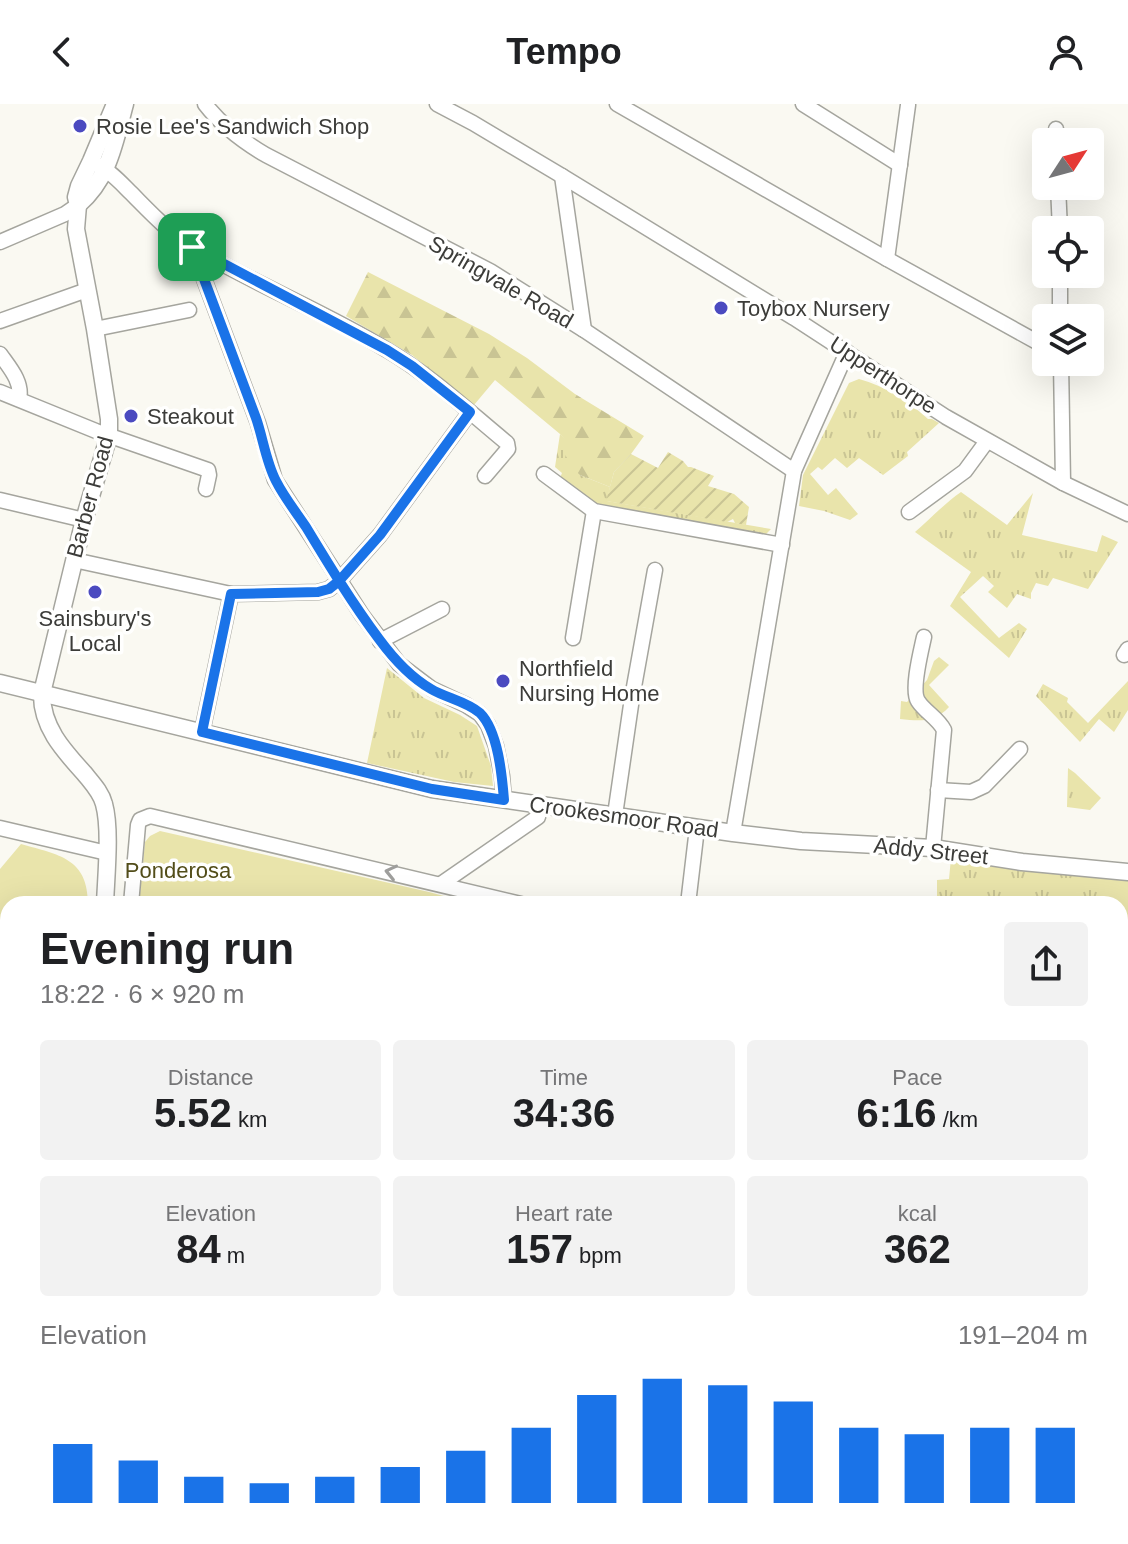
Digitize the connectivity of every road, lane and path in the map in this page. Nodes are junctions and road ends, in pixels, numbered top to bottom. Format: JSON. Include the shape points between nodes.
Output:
{"nodes":[{"id":1,"x":115,"y":104,"type":"edge"},
{"id":2,"x":125,"y":104,"type":"edge"},
{"id":3,"x":205,"y":104,"type":"edge"},
{"id":4,"x":437,"y":104,"type":"edge"},
{"id":5,"x":617,"y":104,"type":"edge"},
{"id":6,"x":803,"y":104,"type":"edge"},
{"id":7,"x":908,"y":105,"type":"edge"},
{"id":8,"x":99,"y":165,"type":"junction"},
{"id":9,"x":900,"y":165,"type":"junction"},
{"id":10,"x":562,"y":176,"type":"junction"},
{"id":11,"x":78,"y":205,"type":"junction"},
{"id":12,"x":0,"y":242,"type":"edge"},
{"id":13,"x":192,"y":247,"type":"junction"},
{"id":14,"x":887,"y":259,"type":"junction"},
{"id":15,"x":87,"y":290,"type":"junction"},
{"id":16,"x":189,"y":310,"type":"dead end"},
{"id":17,"x":0,"y":321,"type":"edge"},
{"id":18,"x":95,"y":329,"type":"junction"},
{"id":19,"x":584,"y":330,"type":"junction"},
{"id":20,"x":1032,"y":339,"type":"edge"},
{"id":21,"x":847,"y":352,"type":"junction"},
{"id":22,"x":0,"y":354,"type":"edge"},
{"id":23,"x":1061,"y":376,"type":"edge"},
{"id":24,"x":0,"y":392,"type":"edge"},
{"id":25,"x":19,"y":399,"type":"junction"},
{"id":26,"x":470,"y":412,"type":"junction"},
{"id":27,"x":109,"y":435,"type":"junction"},
{"id":28,"x":987,"y":441,"type":"junction"},
{"id":29,"x":794,"y":471,"type":"junction"},
{"id":30,"x":544,"y":474,"type":"dead end"},
{"id":31,"x":485,"y":476,"type":"dead end"},
{"id":32,"x":1063,"y":483,"type":"junction"},
{"id":33,"x":206,"y":489,"type":"dead end"},
{"id":34,"x":0,"y":500,"type":"edge"},
{"id":35,"x":594,"y":511,"type":"junction"},
{"id":36,"x":909,"y":512,"type":"dead end"},
{"id":37,"x":1128,"y":514,"type":"edge"},
{"id":38,"x":84,"y":520,"type":"junction"},
{"id":39,"x":782,"y":545,"type":"junction"},
{"id":40,"x":74,"y":560,"type":"junction"},
{"id":41,"x":655,"y":570,"type":"dead end"},
{"id":42,"x":339,"y":581,"type":"junction"},
{"id":43,"x":231,"y":594,"type":"junction"},
{"id":44,"x":442,"y":609,"type":"dead end"},
{"id":45,"x":924,"y":637,"type":"dead end"},
{"id":46,"x":573,"y":638,"type":"dead end"},
{"id":47,"x":380,"y":641,"type":"junction"},
{"id":48,"x":0,"y":683,"type":"edge"},
{"id":49,"x":42,"y":693,"type":"junction"},
{"id":50,"x":202,"y":732,"type":"junction"},
{"id":51,"x":1020,"y":749,"type":"dead end"},
{"id":52,"x":938,"y":790,"type":"junction"},
{"id":53,"x":504,"y":800,"type":"junction"},
{"id":54,"x":615,"y":815,"type":"junction"},
{"id":55,"x":538,"y":817,"type":"dead end"},
{"id":56,"x":0,"y":828,"type":"edge"},
{"id":57,"x":697,"y":828,"type":"junction"},
{"id":58,"x":733,"y":833,"type":"junction"},
{"id":59,"x":933,"y":848,"type":"junction"},
{"id":60,"x":107,"y":853,"type":"junction"},
{"id":61,"x":1128,"y":872,"type":"edge"},
{"id":62,"x":441,"y":884,"type":"junction"},
{"id":63,"x":105,"y":896,"type":"edge"},
{"id":64,"x":132,"y":896,"type":"edge"},
{"id":65,"x":489,"y":896,"type":"edge"},
{"id":66,"x":689,"y":896,"type":"edge"}],
"edges":[{"from":1,"to":8,"type":"street"},
{"from":2,"to":8,"type":"street"},
{"from":3,"to":19,"type":"street","name":"Springvale Road","via":[[241,140],[266,155],[490,271]]},
{"from":4,"to":10,"type":"street","name":"Upperthorpe"},
{"from":5,"to":14,"type":"street"},
{"from":6,"to":9,"type":"street"},
{"from":7,"to":9,"type":"street"},
{"from":8,"to":11,"type":"street","name":"Barber Road","via":[[79,186]]},
{"from":8,"to":13,"type":"street"},
{"from":9,"to":14,"type":"street"},
{"from":10,"to":19,"type":"street"},
{"from":10,"to":21,"type":"street","name":"Upperthorpe"},
{"from":11,"to":12,"type":"street"},
{"from":11,"to":15,"type":"street","name":"Barber Road","via":[[76,229]]},
{"from":13,"to":26,"type":"street","via":[[387,350]]},
{"from":13,"to":42,"type":"street","via":[[275,480]]},
{"from":14,"to":20,"type":"street"},
{"from":15,"to":17,"type":"street"},
{"from":15,"to":18,"type":"street","name":"Barber Road"},
{"from":16,"to":18,"type":"street"},
{"from":18,"to":27,"type":"street","name":"Barber Road"},
{"from":19,"to":29,"type":"street","name":"Springvale Road"},
{"from":21,"to":28,"type":"street","name":"Upperthorpe"},
{"from":21,"to":29,"type":"street"},
{"from":22,"to":25,"type":"street","via":[[20,386]]},
{"from":23,"to":32,"type":"street"},
{"from":24,"to":25,"type":"street"},
{"from":25,"to":27,"type":"street"},
{"from":26,"to":31,"type":"street","via":[[508,445]]},
{"from":26,"to":42,"type":"street","via":[[380,535]]},
{"from":27,"to":33,"type":"street","via":[[208,470]]},
{"from":27,"to":38,"type":"street","name":"Barber Road"},
{"from":28,"to":32,"type":"street","name":"Upperthorpe"},
{"from":28,"to":36,"type":"street","via":[[965,471]]},
{"from":29,"to":39,"type":"street"},
{"from":30,"to":35,"type":"street"},
{"from":32,"to":37,"type":"street","name":"Upperthorpe"},
{"from":34,"to":38,"type":"street"},
{"from":35,"to":39,"type":"street"},
{"from":35,"to":46,"type":"street"},
{"from":38,"to":40,"type":"street","name":"Barber Road"},
{"from":39,"to":58,"type":"street"},
{"from":40,"to":43,"type":"street"},
{"from":40,"to":49,"type":"street","name":"Barber Road"},
{"from":41,"to":54,"type":"street"},
{"from":42,"to":43,"type":"street","via":[[318,592]]},
{"from":42,"to":47,"type":"street"},
{"from":43,"to":50,"type":"street"},
{"from":44,"to":47,"type":"street"},
{"from":45,"to":52,"type":"street","via":[[915,692],[944,730]]},
{"from":47,"to":53,"type":"street","via":[[415,678],[480,714],[496,746]]},
{"from":48,"to":49,"type":"street","name":"Crookesmoor Road"},
{"from":49,"to":50,"type":"street","name":"Crookesmoor Road"},
{"from":49,"to":60,"type":"street","via":[[49,729],[105,806]]},
{"from":50,"to":53,"type":"street","name":"Crookesmoor Road","via":[[432,789]]},
{"from":51,"to":52,"type":"street","via":[[984,786],[971,792]]},
{"from":52,"to":59,"type":"street"},
{"from":53,"to":54,"type":"street","name":"Crookesmoor Road"},
{"from":54,"to":57,"type":"street","name":"Crookesmoor Road"},
{"from":55,"to":62,"type":"street"},
{"from":56,"to":60,"type":"street"},
{"from":57,"to":58,"type":"street","name":"Crookesmoor Road"},
{"from":57,"to":66,"type":"street"},
{"from":58,"to":59,"type":"street","name":"Addy Street"},
{"from":59,"to":61,"type":"street","name":"Addy Street"},
{"from":60,"to":63,"type":"street"},
{"from":62,"to":64,"type":"street","one_way":true,"via":[[150,816],[138,825]]},
{"from":62,"to":65,"type":"street"}]}
